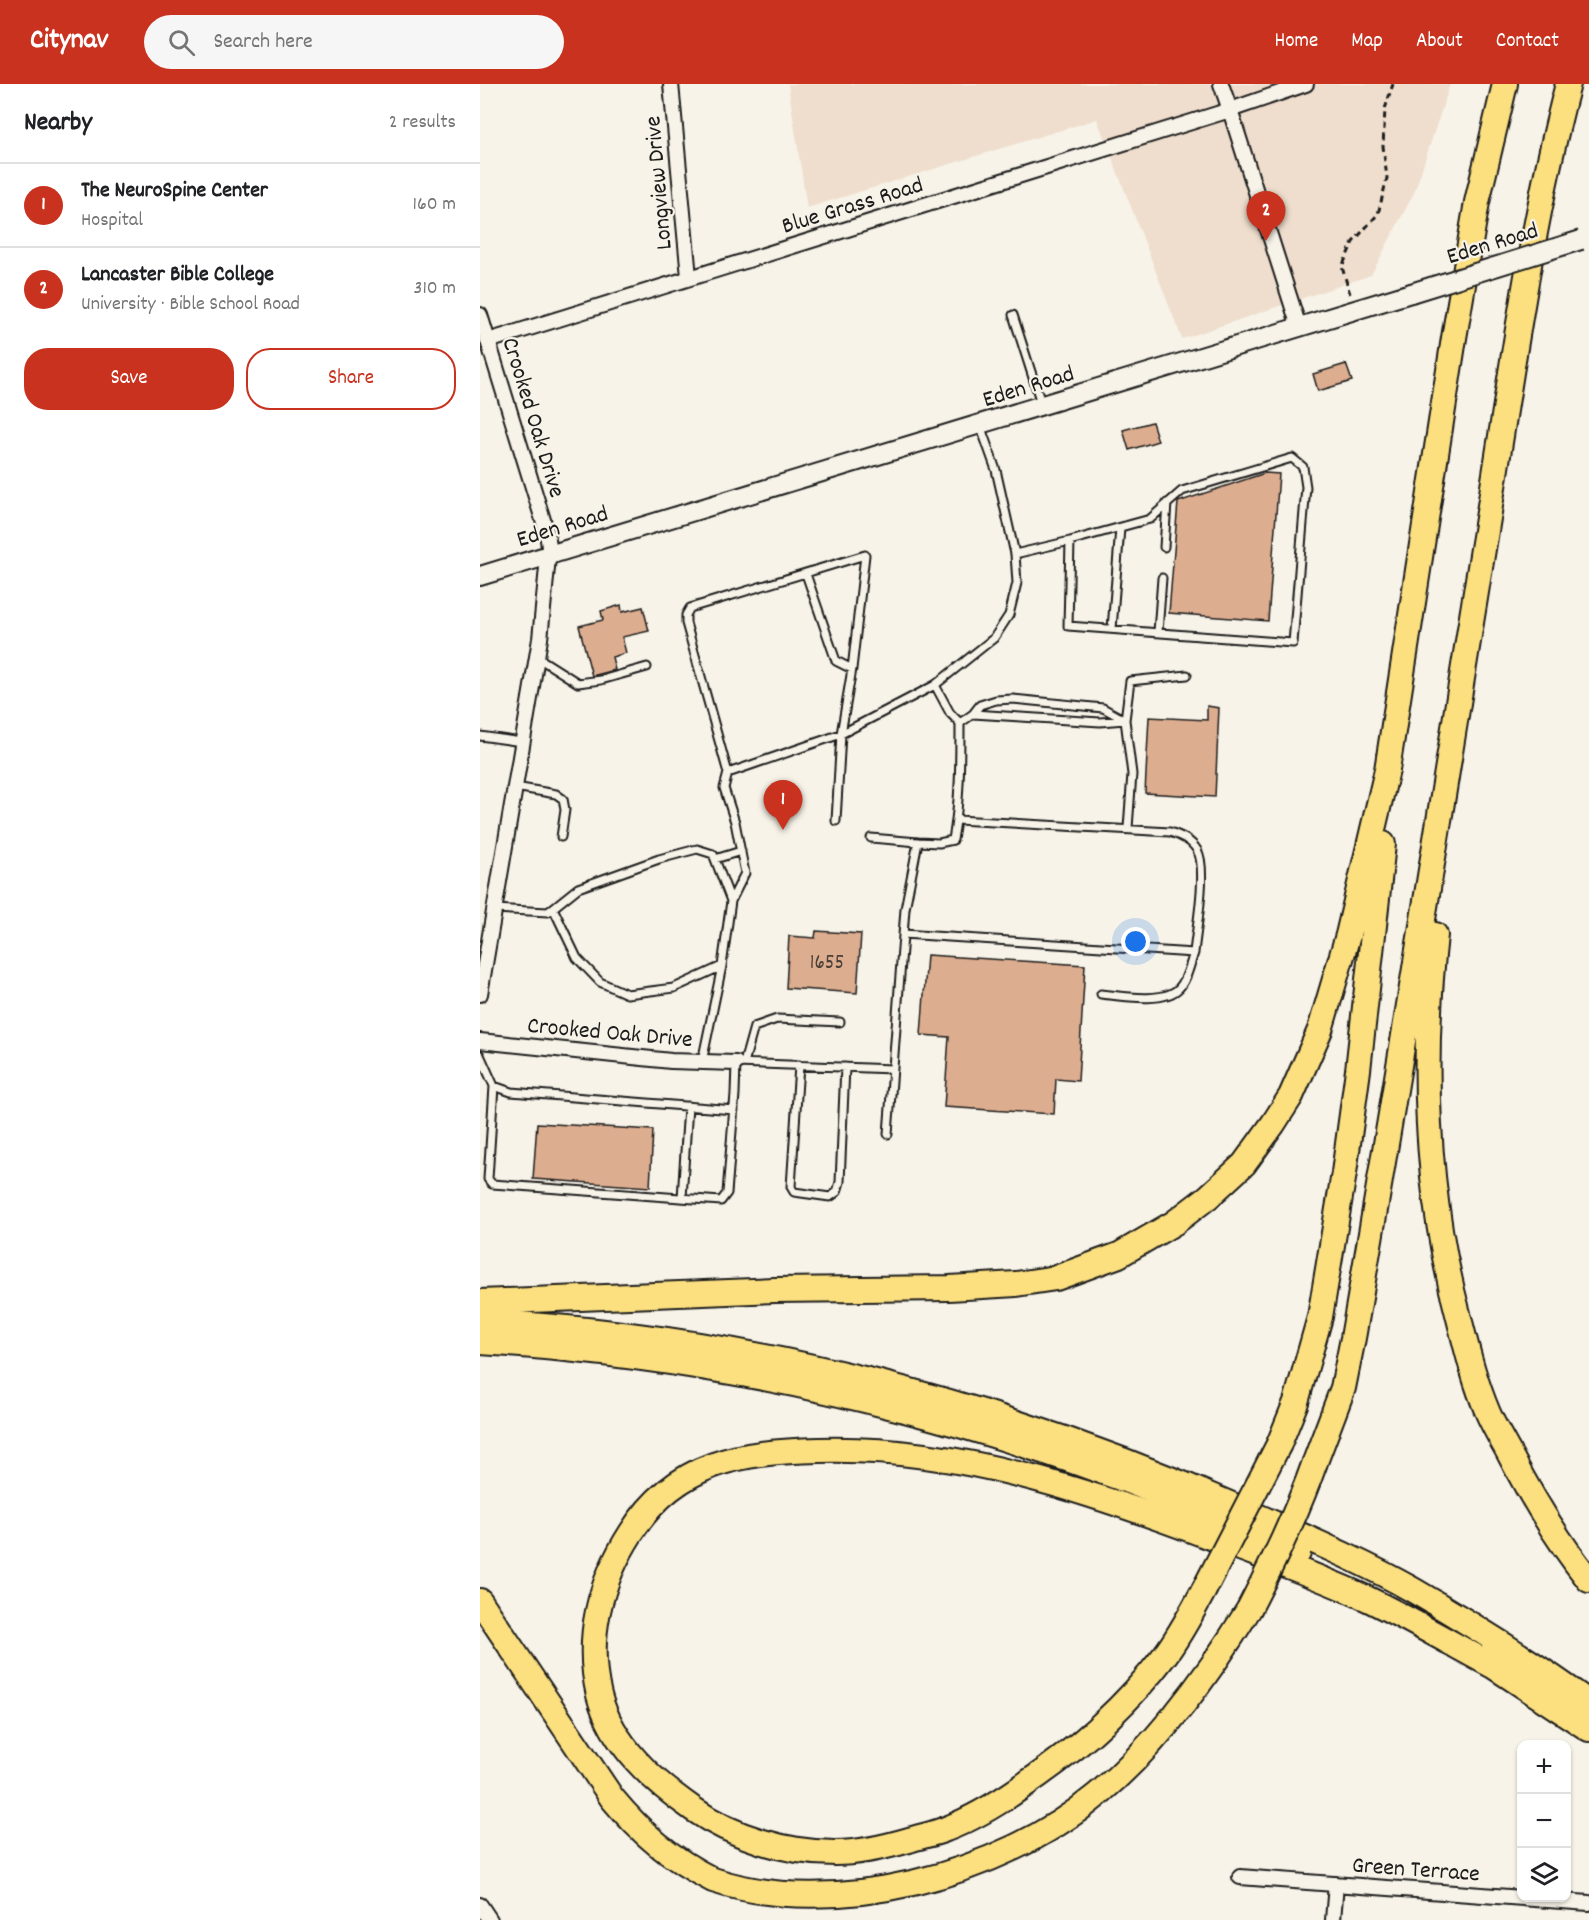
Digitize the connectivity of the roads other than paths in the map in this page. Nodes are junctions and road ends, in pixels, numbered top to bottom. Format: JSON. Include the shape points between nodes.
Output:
{"nodes":[{"id":1,"x":671,"y":84,"type":"edge"},
{"id":2,"x":1221,"y":84,"type":"edge"},
{"id":3,"x":1306,"y":84,"type":"edge"},
{"id":4,"x":1505,"y":84,"type":"edge"},
{"id":5,"x":1568,"y":84,"type":"edge"},
{"id":6,"x":1230,"y":110,"type":"junction"},
{"id":7,"x":1585,"y":239,"type":"edge"},
{"id":8,"x":689,"y":277,"type":"junction"},
{"id":9,"x":480,"y":315,"type":"edge"},
{"id":10,"x":1013,"y":315,"type":"dead end"},
{"id":11,"x":1299,"y":327,"type":"junction"},
{"id":12,"x":488,"y":341,"type":"junction"},
{"id":13,"x":1041,"y":406,"type":"junction"},
{"id":14,"x":980,"y":425,"type":"junction"},
{"id":15,"x":1491,"y":500,"type":"junction"},
{"id":16,"x":1167,"y":503,"type":"junction"},
{"id":17,"x":1120,"y":528,"type":"junction"},
{"id":18,"x":1070,"y":542,"type":"junction"},
{"id":19,"x":1164,"y":547,"type":"dead end"},
{"id":20,"x":549,"y":554,"type":"junction"},
{"id":21,"x":1015,"y":554,"type":"junction"},
{"id":22,"x":806,"y":574,"type":"junction"},
{"id":23,"x":480,"y":576,"type":"edge"},
{"id":24,"x":1162,"y":578,"type":"dead end"},
{"id":25,"x":1112,"y":629,"type":"junction"},
{"id":26,"x":1158,"y":632,"type":"junction"},
{"id":27,"x":537,"y":657,"type":"junction"},
{"id":28,"x":646,"y":667,"type":"dead end"},
{"id":29,"x":852,"y":669,"type":"junction"},
{"id":30,"x":1187,"y":675,"type":"dead end"},
{"id":31,"x":935,"y":685,"type":"junction"},
{"id":32,"x":973,"y":714,"type":"junction"},
{"id":33,"x":1125,"y":720,"type":"junction"},
{"id":34,"x":960,"y":723,"type":"junction"},
{"id":35,"x":841,"y":734,"type":"junction"},
{"id":36,"x":480,"y":736,"type":"edge"},
{"id":37,"x":522,"y":742,"type":"junction"},
{"id":38,"x":1388,"y":770,"type":"junction"},
{"id":39,"x":728,"y":773,"type":"junction"},
{"id":40,"x":515,"y":787,"type":"junction"},
{"id":41,"x":957,"y":820,"type":"junction"},
{"id":42,"x":836,"y":821,"type":"dead end"},
{"id":43,"x":1128,"y":828,"type":"junction"},
{"id":44,"x":561,"y":837,"type":"dead end"},
{"id":45,"x":871,"y":838,"type":"dead end"},
{"id":46,"x":918,"y":842,"type":"junction"},
{"id":47,"x":741,"y":851,"type":"junction"},
{"id":48,"x":715,"y":859,"type":"junction"},
{"id":49,"x":731,"y":902,"type":"junction"},
{"id":50,"x":553,"y":908,"type":"junction"},
{"id":51,"x":494,"y":909,"type":"junction"},
{"id":52,"x":486,"y":924,"type":"edge"},
{"id":53,"x":903,"y":934,"type":"junction"},
{"id":54,"x":1194,"y":953,"type":"junction"},
{"id":55,"x":722,"y":966,"type":"junction"},
{"id":56,"x":480,"y":994,"type":"edge"},
{"id":57,"x":1101,"y":994,"type":"dead end"},
{"id":58,"x":840,"y":1022,"type":"dead end"},
{"id":59,"x":480,"y":1041,"type":"edge"},
{"id":60,"x":480,"y":1055,"type":"edge"},
{"id":61,"x":702,"y":1062,"type":"junction"},
{"id":62,"x":740,"y":1063,"type":"junction"},
{"id":63,"x":799,"y":1065,"type":"junction"},
{"id":64,"x":845,"y":1067,"type":"junction"},
{"id":65,"x":893,"y":1069,"type":"junction"},
{"id":66,"x":494,"y":1086,"type":"junction"},
{"id":67,"x":688,"y":1106,"type":"junction"},
{"id":68,"x":734,"y":1110,"type":"junction"},
{"id":69,"x":888,"y":1134,"type":"dead end"},
{"id":70,"x":682,"y":1198,"type":"junction"},
{"id":71,"x":480,"y":1302,"type":"edge"},
{"id":72,"x":480,"y":1322,"type":"edge"},
{"id":73,"x":480,"y":1342,"type":"edge"},
{"id":74,"x":1589,"y":1580,"type":"edge"},
{"id":75,"x":480,"y":1601,"type":"edge"},
{"id":76,"x":1495,"y":1667,"type":"junction"},
{"id":77,"x":1589,"y":1703,"type":"edge"},
{"id":78,"x":1589,"y":1729,"type":"edge"},
{"id":79,"x":1240,"y":1877,"type":"dead end"},
{"id":80,"x":1336,"y":1884,"type":"junction"},
{"id":81,"x":1589,"y":1903,"type":"edge"},
{"id":82,"x":480,"y":1905,"type":"edge"},
{"id":83,"x":490,"y":1920,"type":"edge"},
{"id":84,"x":1333,"y":1920,"type":"edge"}],
"edges":[{"from":1,"to":8,"type":"street","name":"Longview Drive"},
{"from":2,"to":6,"type":"street"},
{"from":3,"to":6,"type":"street","name":"Blue Grass Road"},
{"from":4,"to":38,"type":"highway","via":[[1465,270]]},
{"from":5,"to":15,"type":"highway","via":[[1533,234]]},
{"from":6,"to":8,"type":"street","name":"Blue Grass Road"},
{"from":6,"to":11,"type":"street"},
{"from":7,"to":11,"type":"street","name":"Eden Road","bridge":true},
{"from":8,"to":12,"type":"street","name":"Blue Grass Road"},
{"from":9,"to":12,"type":"street","name":"Crooked Oak Drive"},
{"from":10,"to":13,"type":"lane"},
{"from":11,"to":13,"type":"street","name":"Eden Road"},
{"from":12,"to":20,"type":"street","name":"Crooked Oak Drive","via":[[547,533]]},
{"from":13,"to":14,"type":"street","name":"Eden Road"},
{"from":14,"to":20,"type":"street","name":"Eden Road"},
{"from":14,"to":21,"type":"lane","via":[[996,470]]},
{"from":15,"to":74,"type":"highway","via":[[1429,1004],[1426,1086],[1432,1184],[1446,1270],[1488,1413],[1532,1496]]},
{"from":15,"to":75,"type":"highway","bridge":true,"via":[[1343,1388],[1287,1532],[1249,1609],[1218,1657],[1155,1737],[1075,1813],[1010,1853],[975,1869],[909,1891],[854,1901],[776,1899],[715,1881],[656,1845],[634,1825]]},
{"from":16,"to":17,"type":"lane","via":[[1150,519]]},
{"from":16,"to":19,"type":"lane"},
{"from":16,"to":26,"type":"lane","via":[[1182,491],[1292,458],[1303,467],[1306,487],[1293,643]]},
{"from":17,"to":18,"type":"lane"},
{"from":17,"to":25,"type":"lane"},
{"from":18,"to":21,"type":"lane"},
{"from":18,"to":25,"type":"lane","via":[[1068,626]]},
{"from":20,"to":23,"type":"street","name":"Eden Road"},
{"from":20,"to":27,"type":"street","name":"Crooked Oak Drive"},
{"from":21,"to":31,"type":"lane","via":[[1017,583],[1009,615],[994,638]]},
{"from":22,"to":29,"type":"lane","via":[[836,661]]},
{"from":22,"to":29,"type":"lane","via":[[865,555]]},
{"from":22,"to":39,"type":"lane","via":[[690,608],[686,615]]},
{"from":24,"to":26,"type":"lane"},
{"from":25,"to":26,"type":"lane"},
{"from":27,"to":28,"type":"lane","via":[[578,682],[601,680]]},
{"from":27,"to":37,"type":"street","name":"Crooked Oak Drive"},
{"from":29,"to":35,"type":"lane"},
{"from":30,"to":33,"type":"lane","via":[[1131,680]]},
{"from":31,"to":34,"type":"lane"},
{"from":31,"to":35,"type":"lane"},
{"from":32,"to":33,"type":"lane"},
{"from":32,"to":33,"type":"lane","via":[[980,705],[1012,699],[1103,708]]},
{"from":32,"to":34,"type":"lane"},
{"from":33,"to":43,"type":"lane","via":[[1132,774]]},
{"from":34,"to":41,"type":"lane"},
{"from":35,"to":39,"type":"lane"},
{"from":35,"to":42,"type":"lane"},
{"from":36,"to":37,"type":"lane"},
{"from":37,"to":40,"type":"street","name":"Crooked Oak Drive"},
{"from":38,"to":71,"type":"highway","via":[[1330,999],[1291,1096],[1244,1164],[1208,1197],[1119,1255],[1056,1278],[1016,1284]]},
{"from":38,"to":76,"type":"highway","bridge":true,"via":[[1358,1070],[1320,1317],[1296,1402],[1279,1444],[1204,1590],[1167,1652],[1143,1682],[1064,1758],[996,1804],[947,1829],[879,1849],[839,1853],[808,1852],[740,1835],[668,1791],[640,1766],[614,1729],[600,1697],[595,1666],[596,1619],[608,1578],[634,1528],[665,1493],[689,1476],[729,1459],[770,1451],[846,1449],[963,1461],[1042,1480],[1151,1514],[1305,1573],[1370,1600]]},
{"from":39,"to":47,"type":"lane","via":[[724,788]]},
{"from":40,"to":44,"type":"lane","via":[[556,794],[562,799]]},
{"from":40,"to":51,"type":"street","name":"Crooked Oak Drive"},
{"from":41,"to":43,"type":"lane"},
{"from":41,"to":46,"type":"lane","via":[[953,840]]},
{"from":43,"to":54,"type":"lane","via":[[1170,832],[1187,838],[1197,850],[1203,865]]},
{"from":45,"to":46,"type":"lane"},
{"from":46,"to":53,"type":"lane"},
{"from":47,"to":48,"type":"lane"},
{"from":47,"to":49,"type":"lane","via":[[745,873]]},
{"from":48,"to":49,"type":"lane"},
{"from":48,"to":50,"type":"lane","via":[[713,854],[698,849],[578,888]]},
{"from":49,"to":55,"type":"lane"},
{"from":50,"to":51,"type":"lane","via":[[548,912]]},
{"from":50,"to":55,"type":"lane","via":[[577,958],[600,982],[627,994],[675,988]]},
{"from":51,"to":52,"type":"street","name":"Crooked Oak Drive"},
{"from":52,"to":56,"type":"street","name":"Crooked Oak Drive"},
{"from":53,"to":54,"type":"lane"},
{"from":53,"to":65,"type":"lane"},
{"from":54,"to":57,"type":"lane","via":[[1179,988],[1167,995],[1149,998]]},
{"from":55,"to":61,"type":"lane"},
{"from":58,"to":62,"type":"lane","via":[[777,1019],[754,1027]]},
{"from":59,"to":61,"type":"street","name":"Crooked Oak Drive"},
{"from":60,"to":66,"type":"lane"},
{"from":61,"to":62,"type":"street","name":"Crooked Oak Drive"},
{"from":62,"to":63,"type":"lane"},
{"from":62,"to":68,"type":"lane"},
{"from":63,"to":64,"type":"lane"},
{"from":63,"to":64,"type":"lane","via":[[791,1187],[794,1192],[830,1197],[837,1192],[840,1182]]},
{"from":64,"to":65,"type":"lane"},
{"from":65,"to":69,"type":"lane"},
{"from":66,"to":67,"type":"lane","via":[[511,1092]]},
{"from":66,"to":70,"type":"lane","via":[[488,1179],[492,1184]]},
{"from":67,"to":68,"type":"lane"},
{"from":67,"to":70,"type":"lane"},
{"from":68,"to":70,"type":"lane","via":[[727,1193],[721,1201]]},
{"from":72,"to":77,"type":"highway","via":[[712,1347],[854,1376],[1023,1424],[1167,1476],[1337,1551],[1412,1590]]},
{"from":73,"to":76,"type":"highway","via":[[722,1370],[873,1403],[1028,1447],[1155,1491],[1253,1532],[1389,1598]]},
{"from":76,"to":78,"type":"highway"},
{"from":79,"to":80,"type":"street","name":"Green Terrace"},
{"from":80,"to":81,"type":"street","name":"Green Terrace"},
{"from":80,"to":84,"type":"street"},
{"from":82,"to":83,"type":"street"}]}
